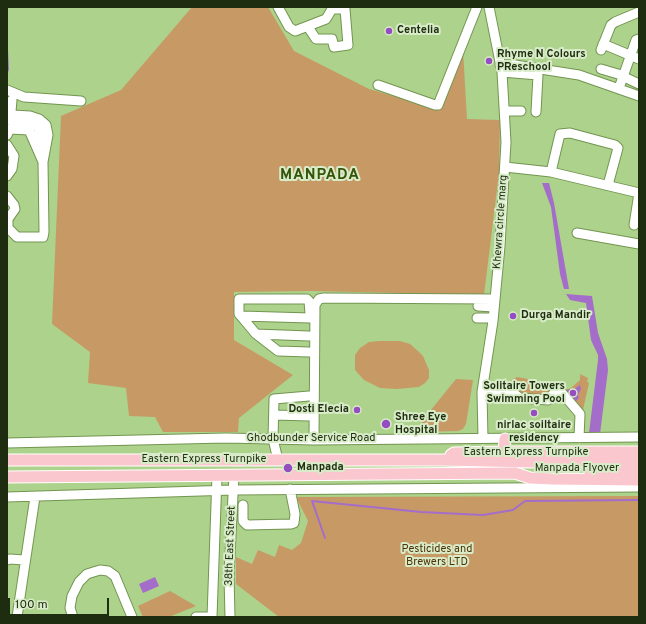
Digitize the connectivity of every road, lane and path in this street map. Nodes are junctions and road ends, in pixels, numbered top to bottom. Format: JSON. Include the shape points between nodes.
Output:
{"nodes":[{"id":1,"x":278,"y":7,"type":"edge"},
{"id":2,"x":477,"y":7,"type":"edge"},
{"id":3,"x":489,"y":7,"type":"edge"},
{"id":4,"x":345,"y":8,"type":"edge"},
{"id":5,"x":639,"y":12,"type":"edge"},
{"id":6,"x":308,"y":27,"type":"junction"},
{"id":7,"x":639,"y":39,"type":"edge"},
{"id":8,"x":635,"y":57,"type":"edge"},
{"id":9,"x":501,"y":68,"type":"junction"},
{"id":10,"x":601,"y":69,"type":"dead end"},
{"id":11,"x":624,"y":76,"type":"junction"},
{"id":12,"x":639,"y":84,"type":"edge"},
{"id":13,"x":378,"y":85,"type":"dead end"},
{"id":14,"x":619,"y":88,"type":"junction"},
{"id":15,"x":639,"y":96,"type":"edge"},
{"id":16,"x":8,"y":99,"type":"edge"},
{"id":17,"x":81,"y":101,"type":"dead end"},
{"id":18,"x":505,"y":111,"type":"junction"},
{"id":19,"x":521,"y":111,"type":"dead end"},
{"id":20,"x":536,"y":112,"type":"dead end"},
{"id":21,"x":11,"y":119,"type":"edge"},
{"id":22,"x":7,"y":135,"type":"edge"},
{"id":23,"x":7,"y":145,"type":"edge"},
{"id":24,"x":43,"y":162,"type":"junction"},
{"id":25,"x":505,"y":168,"type":"junction"},
{"id":26,"x":550,"y":172,"type":"junction"},
{"id":27,"x":7,"y":176,"type":"edge"},
{"id":28,"x":608,"y":185,"type":"junction"},
{"id":29,"x":639,"y":193,"type":"edge"},
{"id":30,"x":7,"y":196,"type":"edge"},
{"id":31,"x":634,"y":226,"type":"dead end"},
{"id":32,"x":577,"y":233,"type":"dead end"},
{"id":33,"x":639,"y":244,"type":"edge"},
{"id":34,"x":494,"y":303,"type":"junction"},
{"id":35,"x":478,"y":306,"type":"dead end"},
{"id":36,"x":241,"y":316,"type":"junction"},
{"id":37,"x":310,"y":318,"type":"junction"},
{"id":38,"x":477,"y":318,"type":"dead end"},
{"id":39,"x":493,"y":318,"type":"junction"},
{"id":40,"x":256,"y":334,"type":"junction"},
{"id":41,"x":309,"y":336,"type":"junction"},
{"id":42,"x":309,"y":352,"type":"junction"},
{"id":43,"x":482,"y":392,"type":"junction"},
{"id":44,"x":309,"y":396,"type":"junction"},
{"id":45,"x":274,"y":415,"type":"junction"},
{"id":46,"x":309,"y":416,"type":"junction"},
{"id":47,"x":639,"y":437,"type":"edge"},
{"id":48,"x":483,"y":438,"type":"junction"},
{"id":49,"x":579,"y":438,"type":"junction"},
{"id":50,"x":273,"y":439,"type":"junction"},
{"id":51,"x":505,"y":439,"type":"junction"},
{"id":52,"x":312,"y":440,"type":"junction"},
{"id":53,"x":7,"y":443,"type":"edge"},
{"id":54,"x":504,"y":452,"type":"junction"},
{"id":55,"x":639,"y":452,"type":"edge"},
{"id":56,"x":7,"y":460,"type":"edge"},
{"id":57,"x":278,"y":460,"type":"junction"},
{"id":58,"x":442,"y":460,"type":"junction"},
{"id":59,"x":639,"y":460,"type":"edge"},
{"id":60,"x":532,"y":465,"type":"junction"},
{"id":61,"x":639,"y":469,"type":"edge"},
{"id":62,"x":515,"y":473,"type":"junction"},
{"id":63,"x":218,"y":476,"type":"junction"},
{"id":64,"x":234,"y":476,"type":"junction"},
{"id":65,"x":7,"y":477,"type":"edge"},
{"id":66,"x":639,"y":480,"type":"edge"},
{"id":67,"x":573,"y":483,"type":"junction"},
{"id":68,"x":639,"y":487,"type":"edge"},
{"id":69,"x":233,"y":490,"type":"junction"},
{"id":70,"x":290,"y":490,"type":"junction"},
{"id":71,"x":216,"y":491,"type":"junction"},
{"id":72,"x":7,"y":497,"type":"edge"},
{"id":73,"x":35,"y":497,"type":"junction"},
{"id":74,"x":243,"y":505,"type":"dead end"},
{"id":75,"x":7,"y":560,"type":"edge"},
{"id":76,"x":24,"y":560,"type":"junction"},
{"id":77,"x":214,"y":576,"type":"junction"},
{"id":78,"x":229,"y":576,"type":"junction"},
{"id":79,"x":17,"y":617,"type":"edge"},
{"id":80,"x":74,"y":617,"type":"edge"},
{"id":81,"x":132,"y":617,"type":"edge"},
{"id":82,"x":196,"y":617,"type":"edge"},
{"id":83,"x":212,"y":617,"type":"edge"},
{"id":84,"x":230,"y":617,"type":"edge"}],
"edges":[{"from":1,"to":6,"type":"street","via":[[289,27],[295,31]]},
{"from":2,"to":13,"type":"street","via":[[438,105]]},
{"from":3,"to":9,"type":"street","name":"Khewra circle marg"},
{"from":4,"to":6,"type":"street","via":[[332,9],[326,19]]},
{"from":4,"to":6,"type":"street","via":[[347,46],[334,47],[332,39],[316,38]]},
{"from":5,"to":8,"type":"street","via":[[611,25],[602,47]]},
{"from":7,"to":8,"type":"street","via":[[636,40]]},
{"from":8,"to":11,"type":"street"},
{"from":9,"to":14,"type":"street","via":[[515,65],[579,75]]},
{"from":9,"to":18,"type":"street","name":"Khewra circle marg"},
{"from":9,"to":20,"type":"street","via":[[538,75]]},
{"from":10,"to":11,"type":"street"},
{"from":11,"to":12,"type":"street"},
{"from":11,"to":14,"type":"street"},
{"from":14,"to":15,"type":"street"},
{"from":16,"to":17,"type":"street","via":[[24,97]]},
{"from":16,"to":21,"type":"street"},
{"from":18,"to":19,"type":"street"},
{"from":18,"to":25,"type":"street","name":"Khewra circle marg"},
{"from":21,"to":24,"type":"street","via":[[31,122],[38,127],[44,149]]},
{"from":22,"to":24,"type":"street","via":[[10,129],[29,130]]},
{"from":23,"to":27,"type":"street","via":[[14,156],[12,169]]},
{"from":24,"to":30,"type":"street","via":[[42,236],[17,237],[8,228],[8,219],[15,209]]},
{"from":25,"to":26,"type":"street"},
{"from":25,"to":34,"type":"street","name":"Khewra circle marg"},
{"from":26,"to":28,"type":"street"},
{"from":26,"to":28,"type":"street","via":[[560,134],[570,134],[616,145],[618,148]]},
{"from":28,"to":29,"type":"street"},
{"from":29,"to":31,"type":"street"},
{"from":32,"to":33,"type":"street"},
{"from":34,"to":35,"type":"street"},
{"from":34,"to":39,"type":"street","name":"Khewra circle marg"},
{"from":34,"to":52,"type":"street","via":[[318,299],[315,305]]},
{"from":36,"to":37,"type":"street"},
{"from":36,"to":37,"type":"street","via":[[241,298],[307,299]]},
{"from":36,"to":40,"type":"street"},
{"from":37,"to":41,"type":"street"},
{"from":38,"to":39,"type":"street"},
{"from":39,"to":43,"type":"street","name":"Khewra circle marg"},
{"from":40,"to":41,"type":"street"},
{"from":40,"to":42,"type":"street","via":[[278,351]]},
{"from":41,"to":42,"type":"street"},
{"from":42,"to":44,"type":"street"},
{"from":43,"to":48,"type":"street","name":"Khewra circle marg"},
{"from":43,"to":49,"type":"street","via":[[511,391],[520,398],[548,400],[555,392],[562,393],[580,414]]},
{"from":44,"to":45,"type":"street","via":[[276,397]]},
{"from":44,"to":46,"type":"street"},
{"from":45,"to":46,"type":"street"},
{"from":45,"to":50,"type":"street"},
{"from":46,"to":52,"type":"street"},
{"from":47,"to":49,"type":"street","name":"Ghodbunder Service Road"},
{"from":48,"to":51,"type":"street","name":"Ghodbunder Service Road"},
{"from":48,"to":52,"type":"street","name":"Ghodbunder Service Road"},
{"from":49,"to":51,"type":"street","name":"Ghodbunder Service Road"},
{"from":50,"to":52,"type":"street","name":"Ghodbunder Service Road"},
{"from":50,"to":53,"type":"street","name":"Ghodbunder Service Road"},
{"from":50,"to":57,"type":"street"},
{"from":51,"to":54,"type":"main road"},
{"from":54,"to":55,"type":"main road","name":"Eastern Express Turnpike"},
{"from":54,"to":58,"type":"main road","name":"Eastern Express Turnpike","via":[[454,453]]},
{"from":56,"to":57,"type":"main road","name":"Eastern Express Turnpike"},
{"from":57,"to":58,"type":"main road","name":"Eastern Express Turnpike"},
{"from":58,"to":60,"type":"main road","name":"Manpada Flyover"},
{"from":59,"to":60,"type":"main road","name":"Manpada Flyover"},
{"from":60,"to":61,"type":"main road","name":"Manpada Flyover"},
{"from":60,"to":62,"type":"main road","name":"Manpada Flyover"},
{"from":62,"to":64,"type":"main road","name":"Eastern Express Turnpike"},
{"from":62,"to":67,"type":"main road","name":"Eastern Express Turnpike","via":[[530,478]]},
{"from":63,"to":64,"type":"main road","name":"Eastern Express Turnpike"},
{"from":63,"to":65,"type":"main road","name":"Eastern Express Turnpike"},
{"from":63,"to":71,"type":"street","name":"38th East Street"},
{"from":64,"to":69,"type":"street","name":"38th East Street"},
{"from":66,"to":67,"type":"main road","name":"Eastern Express Turnpike"},
{"from":67,"to":68,"type":"street"},
{"from":67,"to":70,"type":"street"},
{"from":69,"to":70,"type":"street"},
{"from":69,"to":71,"type":"street"},
{"from":69,"to":78,"type":"street","name":"38th East Street"},
{"from":70,"to":74,"type":"street","via":[[295,514],[294,523],[291,524],[247,525],[243,521]]},
{"from":71,"to":73,"type":"street"},
{"from":71,"to":77,"type":"street","name":"38th East Street"},
{"from":72,"to":73,"type":"street"},
{"from":73,"to":76,"type":"street"},
{"from":75,"to":76,"type":"street"},
{"from":76,"to":79,"type":"street"},
{"from":77,"to":78,"type":"street"},
{"from":77,"to":83,"type":"street","name":"38th East Street"},
{"from":78,"to":84,"type":"street","name":"38th East Street"},
{"from":80,"to":81,"type":"street","via":[[70,608],[72,596],[79,582],[87,574],[100,570],[108,571],[115,576]]},
{"from":82,"to":83,"type":"street"}]}
